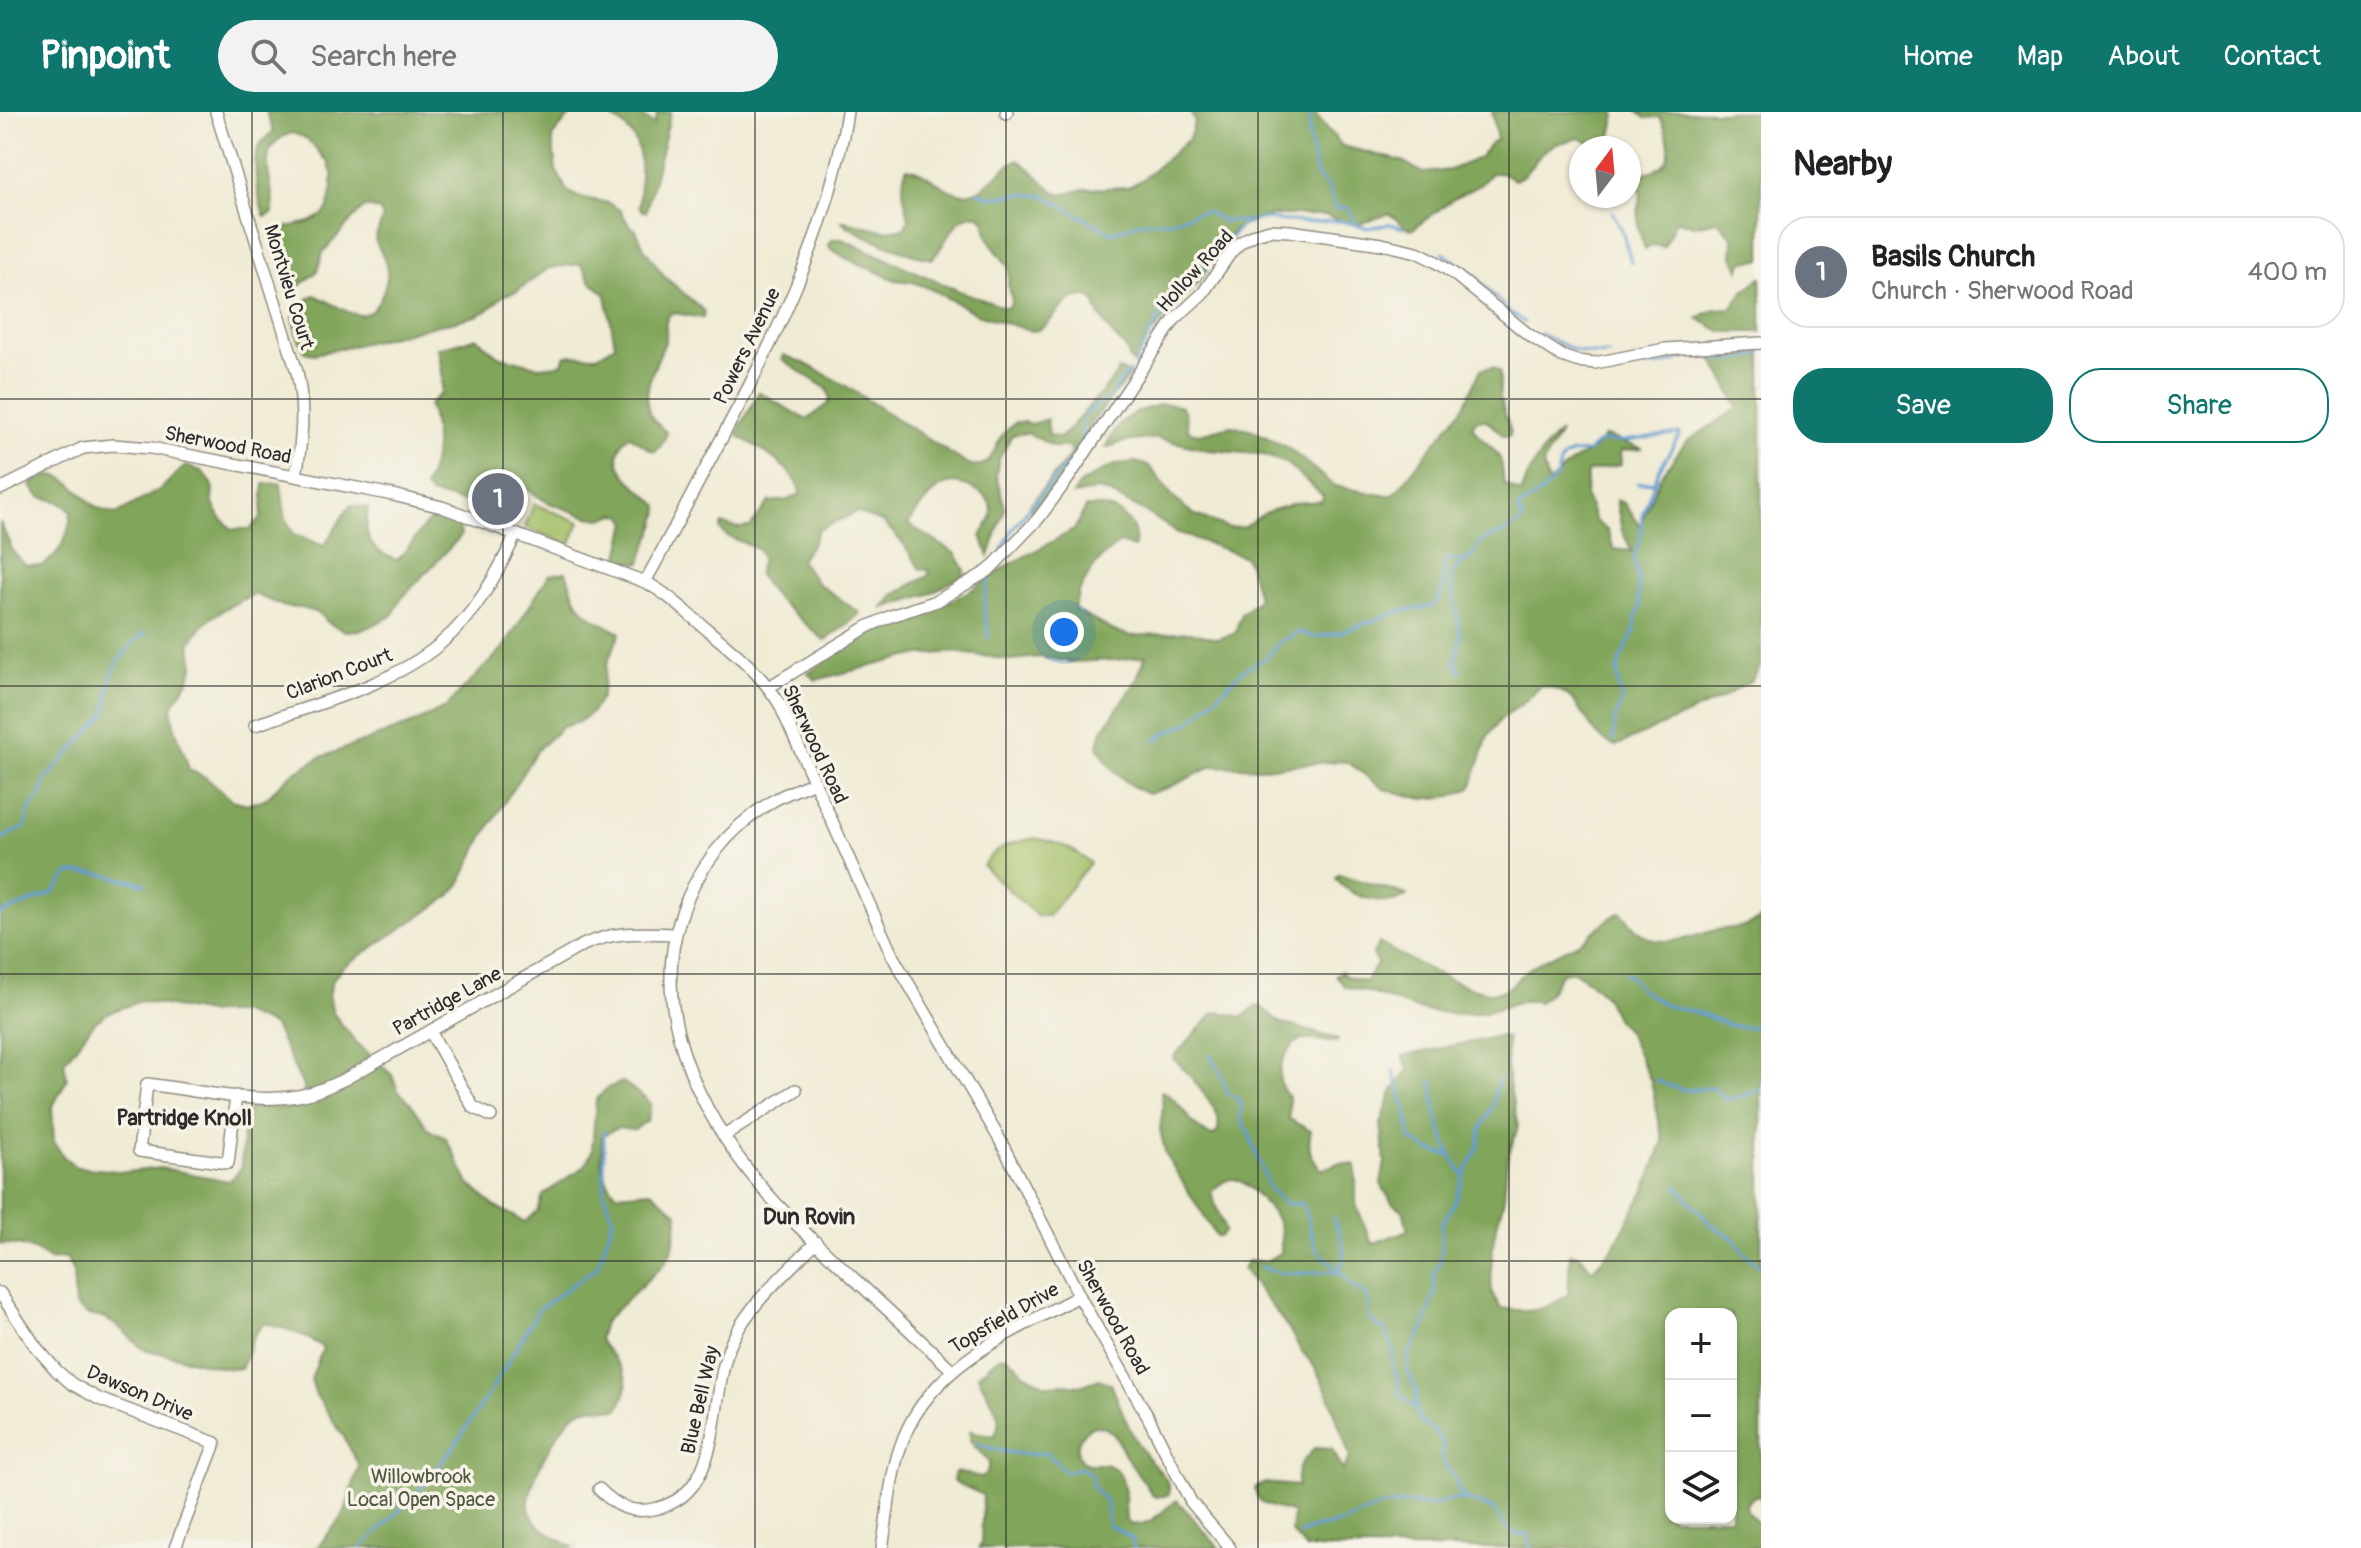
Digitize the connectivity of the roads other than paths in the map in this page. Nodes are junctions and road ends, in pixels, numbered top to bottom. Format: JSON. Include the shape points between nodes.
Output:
{"nodes":[{"id":1,"x":216,"y":112,"type":"edge"},
{"id":2,"x":847,"y":112,"type":"edge"},
{"id":3,"x":1761,"y":343,"type":"edge"},
{"id":4,"x":296,"y":476,"type":"junction"},
{"id":5,"x":0,"y":489,"type":"edge"},
{"id":6,"x":516,"y":534,"type":"junction"},
{"id":7,"x":645,"y":582,"type":"junction"},
{"id":8,"x":769,"y":687,"type":"junction"},
{"id":9,"x":255,"y":725,"type":"dead end"},
{"id":10,"x":815,"y":782,"type":"junction"},
{"id":11,"x":675,"y":934,"type":"junction"},
{"id":12,"x":430,"y":1031,"type":"junction"},
{"id":13,"x":796,"y":1090,"type":"dead end"},
{"id":14,"x":236,"y":1096,"type":"junction"},
{"id":15,"x":491,"y":1116,"type":"dead end"},
{"id":16,"x":724,"y":1136,"type":"junction"},
{"id":17,"x":816,"y":1242,"type":"junction"},
{"id":18,"x":0,"y":1293,"type":"edge"},
{"id":19,"x":1079,"y":1296,"type":"junction"},
{"id":20,"x":952,"y":1370,"type":"junction"},
{"id":21,"x":599,"y":1489,"type":"dead end"},
{"id":22,"x":175,"y":1548,"type":"edge"},
{"id":23,"x":882,"y":1548,"type":"edge"},
{"id":24,"x":1230,"y":1548,"type":"edge"}],
"edges":[{"from":1,"to":4,"type":"street","name":"Montvieu Court","via":[[297,372],[303,416]]},
{"from":2,"to":7,"type":"street","name":"Powers Avenue","via":[[826,202],[779,329]]},
{"from":3,"to":8,"type":"street","name":"Hollow Road","via":[[1576,361],[1529,335],[1454,274],[1417,252],[1290,231],[1255,234],[1231,252],[1203,293],[1174,320],[1067,480],[988,571],[937,601],[867,627]]},
{"from":4,"to":5,"type":"street","name":"Sherwood Road","via":[[151,448],[102,445],[73,452]]},
{"from":4,"to":6,"type":"street","name":"Sherwood Road","via":[[433,505]]},
{"from":6,"to":7,"type":"street","name":"Sherwood Road"},
{"from":6,"to":9,"type":"street","name":"Clarion Court","via":[[475,607],[418,661],[387,678]]},
{"from":7,"to":8,"type":"street","name":"Sherwood Road"},
{"from":8,"to":10,"type":"street","name":"Sherwood Road"},
{"from":10,"to":11,"type":"street","via":[[773,801],[734,830],[691,888]]},
{"from":10,"to":19,"type":"street","name":"Sherwood Road","via":[[893,957],[1000,1140]]},
{"from":11,"to":12,"type":"street","name":"Partridge Lane","via":[[599,938]]},
{"from":11,"to":16,"type":"street","via":[[670,971],[674,1017],[691,1073]]},
{"from":12,"to":14,"type":"street","name":"Partridge Lane","via":[[313,1092],[259,1099]]},
{"from":12,"to":15,"type":"street","via":[[473,1107]]},
{"from":13,"to":16,"type":"street"},
{"from":14,"to":14,"type":"street","name":"Partridge Lane","via":[[147,1084],[139,1151],[228,1163]]},
{"from":16,"to":17,"type":"street","via":[[761,1187]]},
{"from":17,"to":20,"type":"street"},
{"from":17,"to":21,"type":"street","name":"Blue Bell Way","via":[[754,1308],[732,1340],[705,1464],[690,1489],[666,1505],[637,1510],[612,1503]]},
{"from":18,"to":22,"type":"street","name":"Dawson Drive","via":[[36,1347],[72,1384],[215,1443]]},
{"from":19,"to":20,"type":"street","name":"Topsfield Drive"},
{"from":19,"to":24,"type":"street","name":"Sherwood Road","via":[[1191,1502]]},
{"from":20,"to":23,"type":"street","name":"Topsfield Drive","via":[[919,1408],[899,1448]]}]}
